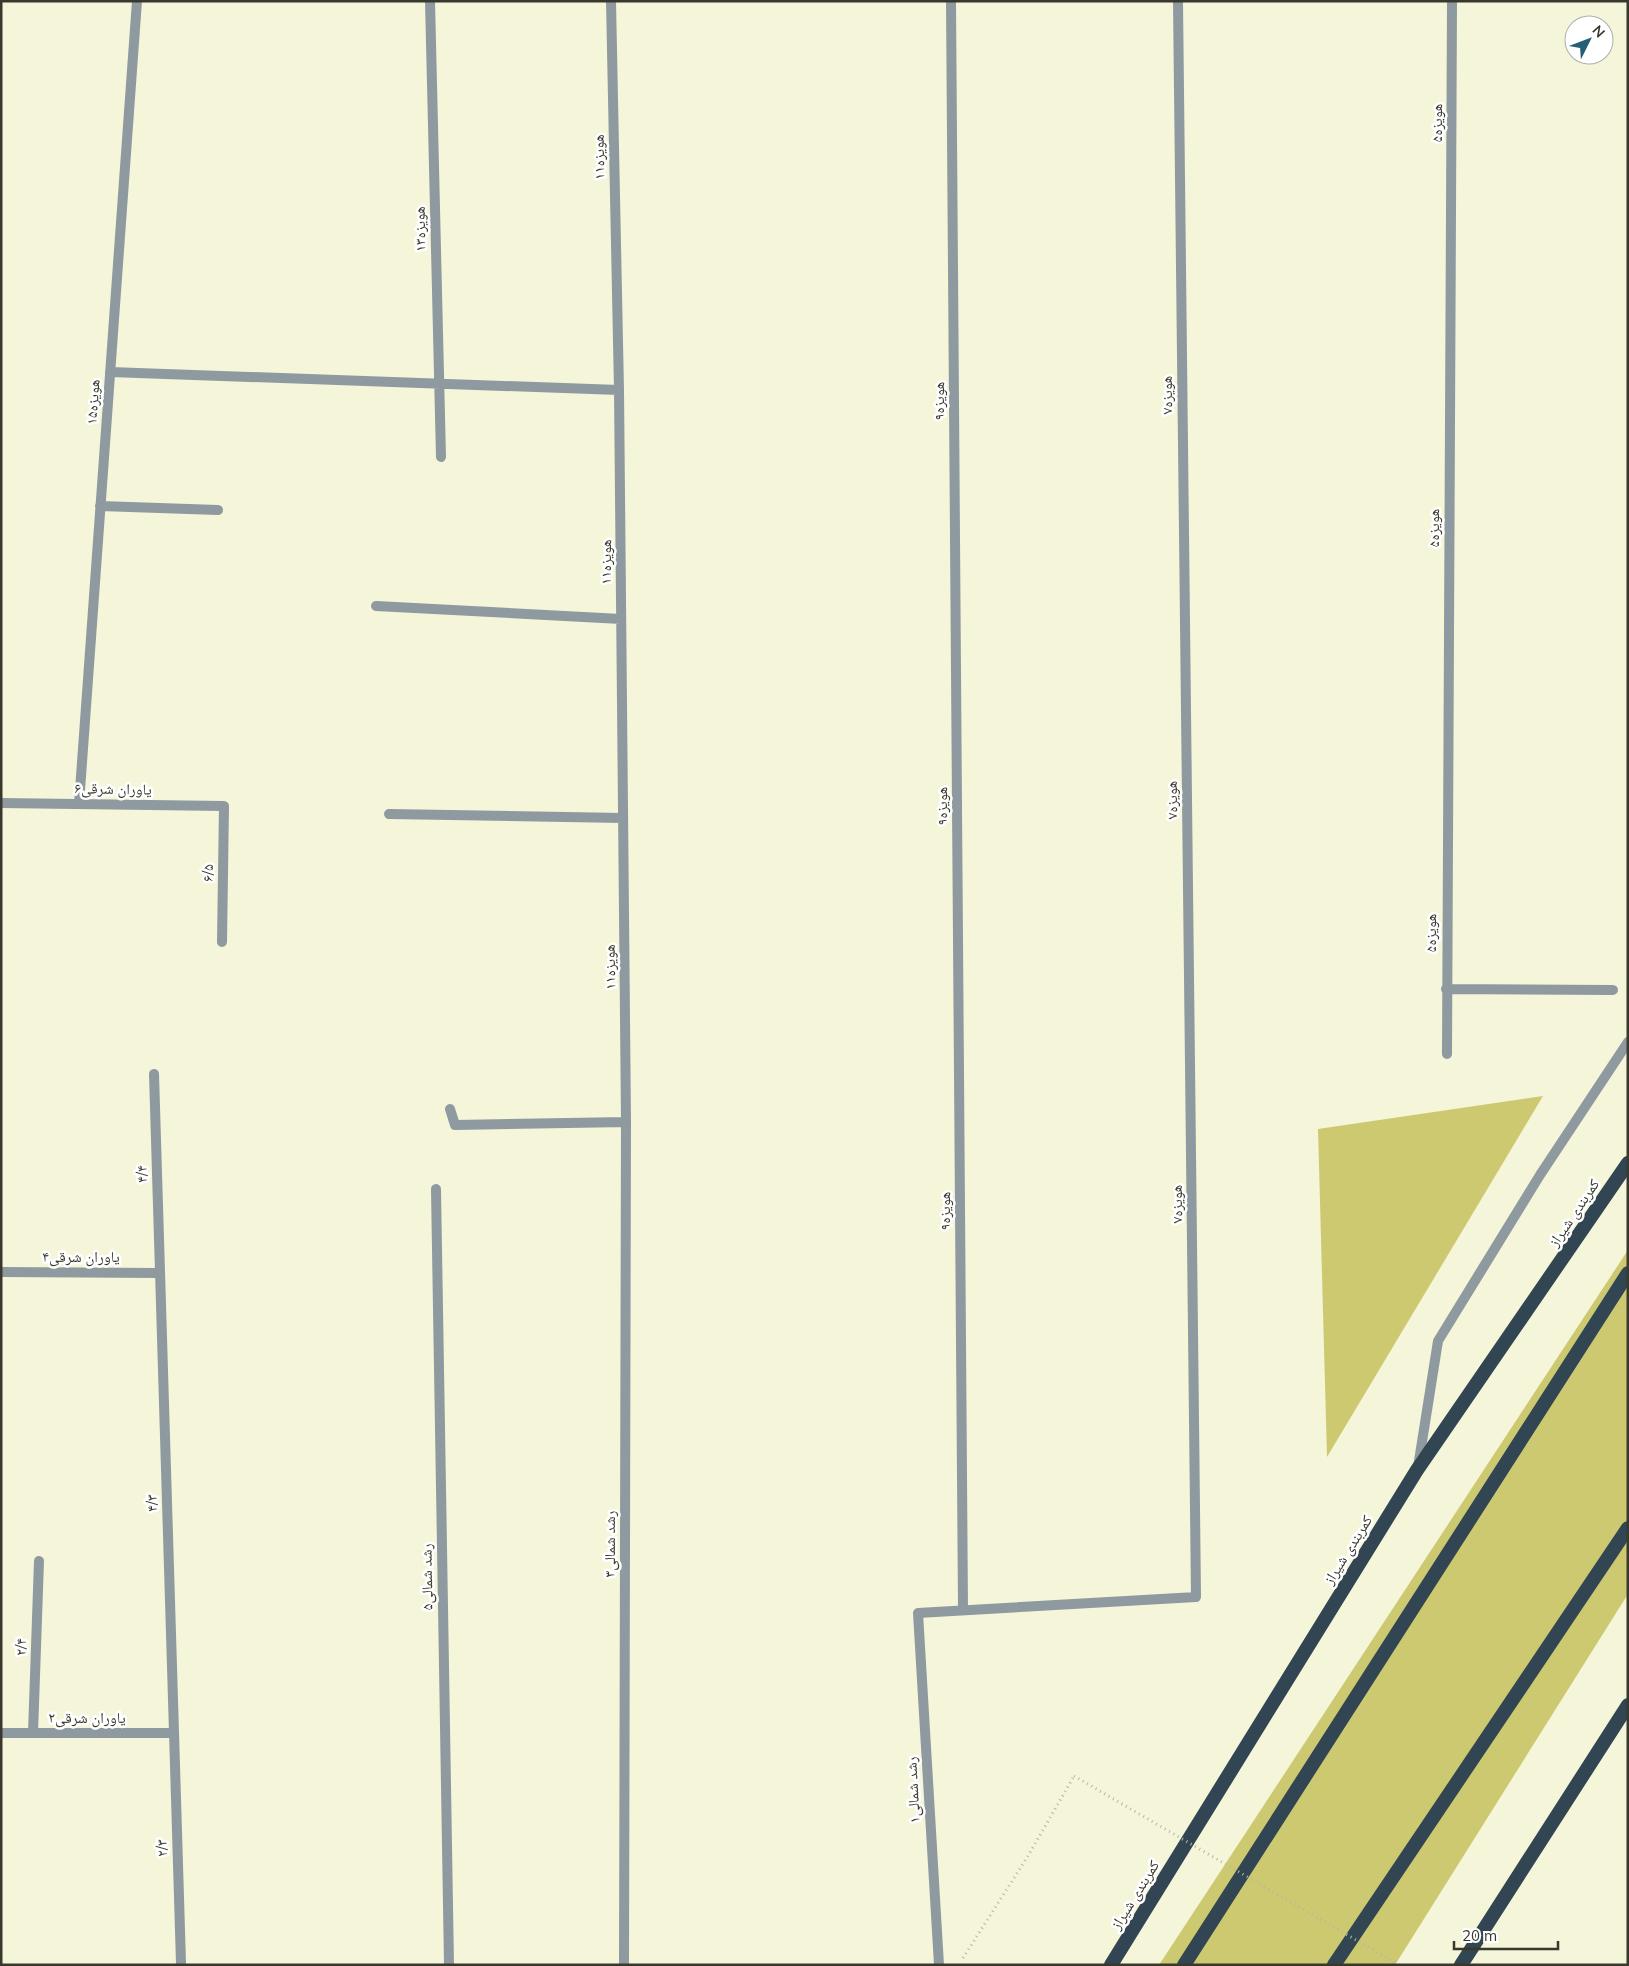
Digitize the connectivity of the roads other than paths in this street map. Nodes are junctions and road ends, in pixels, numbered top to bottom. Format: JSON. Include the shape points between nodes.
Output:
{"nodes":[{"id":1,"x":137,"y":1,"type":"edge"},
{"id":2,"x":430,"y":1,"type":"edge"},
{"id":3,"x":611,"y":1,"type":"edge"},
{"id":4,"x":951,"y":1,"type":"edge"},
{"id":5,"x":1178,"y":1,"type":"edge"},
{"id":6,"x":1452,"y":1,"type":"edge"},
{"id":7,"x":110,"y":372,"type":"junction"},
{"id":8,"x":440,"y":384,"type":"junction"},
{"id":9,"x":620,"y":390,"type":"junction"},
{"id":10,"x":441,"y":457,"type":"dead end"},
{"id":11,"x":100,"y":506,"type":"junction"},
{"id":12,"x":218,"y":510,"type":"dead end"},
{"id":13,"x":376,"y":606,"type":"dead end"},
{"id":14,"x":621,"y":619,"type":"junction"},
{"id":15,"x":1,"y":803,"type":"edge"},
{"id":16,"x":79,"y":804,"type":"junction"},
{"id":17,"x":224,"y":806,"type":"joint"},
{"id":18,"x":389,"y":814,"type":"dead end"},
{"id":19,"x":623,"y":818,"type":"junction"},
{"id":20,"x":222,"y":942,"type":"dead end"},
{"id":21,"x":1446,"y":989,"type":"junction"},
{"id":22,"x":1613,"y":990,"type":"dead end"},
{"id":23,"x":1628,"y":1042,"type":"edge"},
{"id":24,"x":1446,"y":1054,"type":"dead end"},
{"id":25,"x":154,"y":1074,"type":"dead end"},
{"id":26,"x":450,"y":1109,"type":"dead end"},
{"id":27,"x":626,"y":1122,"type":"junction"},
{"id":28,"x":1628,"y":1163,"type":"edge"},
{"id":29,"x":436,"y":1189,"type":"dead end"},
{"id":30,"x":1,"y":1272,"type":"edge"},
{"id":31,"x":160,"y":1272,"type":"junction"},
{"id":32,"x":1628,"y":1273,"type":"edge"},
{"id":33,"x":1417,"y":1470,"type":"junction"},
{"id":34,"x":1628,"y":1528,"type":"edge"},
{"id":35,"x":39,"y":1561,"type":"dead end"},
{"id":36,"x":963,"y":1610,"type":"junction"},
{"id":37,"x":1628,"y":1705,"type":"edge"},
{"id":38,"x":1,"y":1733,"type":"edge"},
{"id":39,"x":33,"y":1733,"type":"junction"},
{"id":40,"x":174,"y":1733,"type":"junction"},
{"id":41,"x":181,"y":1962,"type":"dead end"},
{"id":42,"x":449,"y":1965,"type":"edge"},
{"id":43,"x":624,"y":1965,"type":"edge"},
{"id":44,"x":939,"y":1965,"type":"edge"},
{"id":45,"x":1111,"y":1965,"type":"edge"},
{"id":46,"x":1184,"y":1965,"type":"edge"},
{"id":47,"x":1334,"y":1965,"type":"edge"},
{"id":48,"x":1461,"y":1965,"type":"edge"}],
"edges":[{"from":1,"to":7,"type":"street","name":"هویزه۱۵"},
{"from":2,"to":8,"type":"street","name":"هویزه۱۳"},
{"from":3,"to":9,"type":"street","name":"هویزه۱۱"},
{"from":4,"to":36,"type":"street","name":"هویزه۹"},
{"from":5,"to":36,"type":"street","name":"هویزه۷","via":[[1196,1597]]},
{"from":6,"to":21,"type":"street","name":"هویزه۵"},
{"from":7,"to":8,"type":"street"},
{"from":7,"to":11,"type":"street","name":"هویزه۱۵"},
{"from":8,"to":9,"type":"street"},
{"from":8,"to":10,"type":"street","name":"هویزه۱۳"},
{"from":9,"to":14,"type":"street","name":"هویزه۱۱"},
{"from":11,"to":12,"type":"street"},
{"from":11,"to":16,"type":"street","name":"هویزه۱۵"},
{"from":13,"to":14,"type":"street"},
{"from":14,"to":19,"type":"street","name":"هویزه۱۱"},
{"from":15,"to":16,"type":"street","name":"یاوران شرقی۶"},
{"from":16,"to":17,"type":"street","name":"یاوران شرقی۶"},
{"from":17,"to":20,"type":"street","name":"۶/۵"},
{"from":18,"to":19,"type":"street"},
{"from":19,"to":27,"type":"street","name":"هویزه۱۱"},
{"from":21,"to":22,"type":"street"},
{"from":21,"to":24,"type":"street","name":"هویزه۵"},
{"from":23,"to":33,"type":"street","via":[[1540,1175],[1438,1341]]},
{"from":25,"to":31,"type":"street","name":"۴/۴"},
{"from":26,"to":27,"type":"street","via":[[455,1125]]},
{"from":27,"to":43,"type":"street","name":"رشد شمالی۳"},
{"from":28,"to":33,"type":"highway","name":"کمربندی شیراز"},
{"from":29,"to":42,"type":"street","name":"رشد شمالی۵"},
{"from":30,"to":31,"type":"street","name":"یاوران شرقی۴"},
{"from":31,"to":40,"type":"street","name":"۴/۳"},
{"from":32,"to":46,"type":"highway"},
{"from":33,"to":45,"type":"highway","name":"کمربندی شیراز"},
{"from":34,"to":47,"type":"highway"},
{"from":35,"to":39,"type":"street","name":"۲/۴"},
{"from":36,"to":44,"type":"street","name":"رشد شمالی۱","via":[[918,1613]]},
{"from":37,"to":48,"type":"highway"},
{"from":38,"to":39,"type":"street","name":"یاوران شرقی۲"},
{"from":39,"to":40,"type":"street","name":"یاوران شرقی۲"},
{"from":40,"to":41,"type":"street","name":"۲/۳"}]}
